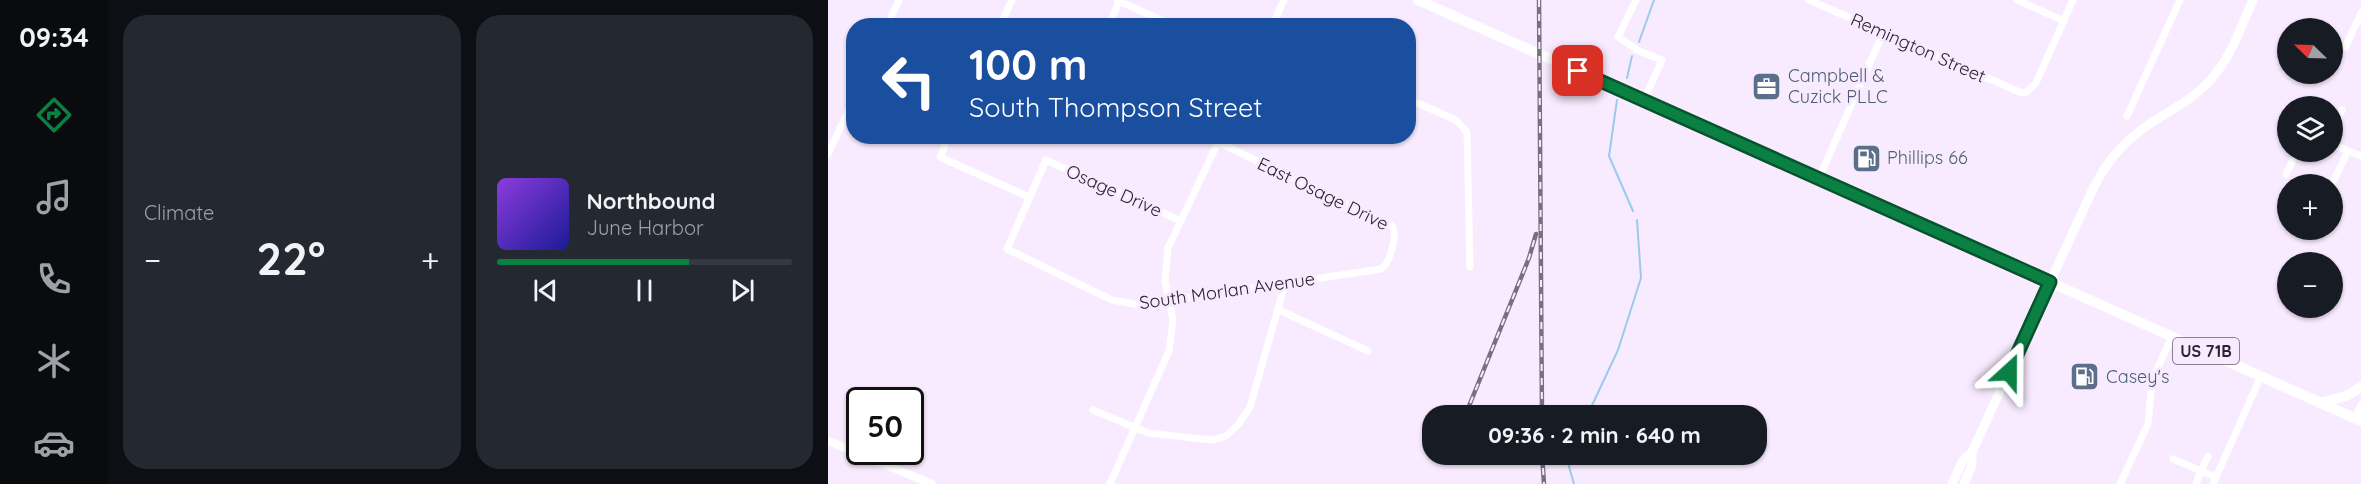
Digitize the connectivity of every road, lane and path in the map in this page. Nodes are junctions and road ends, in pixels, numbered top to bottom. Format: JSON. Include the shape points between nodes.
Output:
{"nodes":[{"id":1,"x":899,"y":0,"type":"edge"},
{"id":2,"x":1012,"y":0,"type":"edge"},
{"id":3,"x":1284,"y":0,"type":"edge"},
{"id":4,"x":1418,"y":0,"type":"edge"},
{"id":5,"x":1636,"y":0,"type":"edge"},
{"id":6,"x":1809,"y":0,"type":"edge"},
{"id":7,"x":2017,"y":0,"type":"edge"},
{"id":8,"x":2073,"y":0,"type":"edge"},
{"id":9,"x":2180,"y":0,"type":"edge"},
{"id":10,"x":2253,"y":0,"type":"edge"},
{"id":11,"x":1118,"y":1,"type":"edge"},
{"id":12,"x":2361,"y":13,"type":"edge"},
{"id":13,"x":891,"y":18,"type":"edge"},
{"id":14,"x":1004,"y":18,"type":"edge"},
{"id":15,"x":1112,"y":18,"type":"edge"},
{"id":16,"x":1156,"y":18,"type":"edge"},
{"id":17,"x":1276,"y":18,"type":"edge"},
{"id":18,"x":2064,"y":21,"type":"junction"},
{"id":19,"x":2353,"y":31,"type":"junction"},
{"id":20,"x":1883,"y":33,"type":"junction"},
{"id":21,"x":2361,"y":35,"type":"edge"},
{"id":22,"x":2345,"y":48,"type":"dead end"},
{"id":23,"x":1644,"y":100,"type":"junction"},
{"id":24,"x":1416,"y":102,"type":"edge"},
{"id":25,"x":846,"y":116,"type":"edge"},
{"id":26,"x":2127,"y":116,"type":"dead end"},
{"id":27,"x":946,"y":144,"type":"edge"},
{"id":28,"x":1216,"y":144,"type":"edge"},
{"id":29,"x":1231,"y":144,"type":"edge"},
{"id":30,"x":2343,"y":149,"type":"edge"},
{"id":31,"x":2348,"y":151,"type":"junction"},
{"id":32,"x":828,"y":154,"type":"edge"},
{"id":33,"x":2361,"y":156,"type":"edge"},
{"id":34,"x":2292,"y":162,"type":"edge"},
{"id":35,"x":2286,"y":174,"type":"dead end"},
{"id":36,"x":2337,"y":174,"type":"edge"},
{"id":37,"x":1819,"y":178,"type":"junction"},
{"id":38,"x":1029,"y":197,"type":"junction"},
{"id":39,"x":1181,"y":221,"type":"junction"},
{"id":40,"x":1386,"y":267,"type":"joint"},
{"id":41,"x":1470,"y":267,"type":"dead end"},
{"id":42,"x":2050,"y":282,"type":"junction"},
{"id":43,"x":1285,"y":284,"type":"junction"},
{"id":44,"x":1169,"y":301,"type":"junction"},
{"id":45,"x":1279,"y":310,"type":"junction"},
{"id":46,"x":2172,"y":336,"type":"junction"},
{"id":47,"x":1368,"y":351,"type":"dead end"},
{"id":48,"x":2261,"y":376,"type":"junction"},
{"id":49,"x":2361,"y":387,"type":"edge"},
{"id":50,"x":2320,"y":403,"type":"junction"},
{"id":51,"x":2361,"y":405,"type":"edge"},
{"id":52,"x":1093,"y":410,"type":"dead end"},
{"id":53,"x":2358,"y":420,"type":"edge"},
{"id":54,"x":1135,"y":428,"type":"junction"},
{"id":55,"x":828,"y":441,"type":"edge"},
{"id":56,"x":1972,"y":452,"type":"junction"},
{"id":57,"x":2208,"y":456,"type":"dead end"},
{"id":58,"x":2173,"y":459,"type":"dead end"},
{"id":59,"x":2201,"y":471,"type":"junction"},
{"id":60,"x":2214,"y":481,"type":"edge"},
{"id":61,"x":932,"y":484,"type":"edge"},
{"id":62,"x":1110,"y":484,"type":"edge"},
{"id":63,"x":1952,"y":484,"type":"edge"},
{"id":64,"x":1964,"y":484,"type":"edge"},
{"id":65,"x":2120,"y":484,"type":"edge"},
{"id":66,"x":2196,"y":484,"type":"edge"}],
"edges":[{"from":1,"to":13,"type":"street"},
{"from":2,"to":14,"type":"street"},
{"from":3,"to":17,"type":"street"},
{"from":4,"to":23,"type":"highway","number":"US 71B"},
{"from":5,"to":23,"type":"street","via":[[1618,37],[1662,60]]},
{"from":6,"to":20,"type":"street","name":"Remington Street"},
{"from":7,"to":18,"type":"street"},
{"from":8,"to":18,"type":"street"},
{"from":9,"to":26,"type":"street"},
{"from":10,"to":42,"type":"main road","via":[[2236,42],[2212,79],[2123,145],[2106,165]]},
{"from":11,"to":15,"type":"street"},
{"from":11,"to":16,"type":"street"},
{"from":12,"to":19,"type":"street"},
{"from":18,"to":20,"type":"street","name":"Remington Street","via":[[2036,83],[2027,92],[2015,92]]},
{"from":19,"to":21,"type":"street"},
{"from":19,"to":22,"type":"street"},
{"from":20,"to":37,"type":"street"},
{"from":23,"to":37,"type":"highway","number":"US 71B"},
{"from":24,"to":41,"type":"street","via":[[1456,120],[1467,132]]},
{"from":25,"to":32,"type":"street"},
{"from":27,"to":38,"type":"street","via":[[940,157]]},
{"from":28,"to":39,"type":"street"},
{"from":29,"to":40,"type":"street","name":"East Osage Drive","via":[[1395,229]]},
{"from":30,"to":31,"type":"street"},
{"from":31,"to":33,"type":"street"},
{"from":31,"to":36,"type":"street"},
{"from":34,"to":35,"type":"street"},
{"from":37,"to":42,"type":"highway","number":"US 71B"},
{"from":38,"to":39,"type":"street","name":"Osage Drive","via":[[1046,160]]},
{"from":38,"to":44,"type":"street","name":"South Morlan Avenue","via":[[1007,249],[1112,300],[1141,305]]},
{"from":39,"to":44,"type":"street","via":[[1165,264]]},
{"from":40,"to":43,"type":"street","name":"South Morlan Avenue"},
{"from":42,"to":46,"type":"highway","number":"US 71B"},
{"from":42,"to":56,"type":"main road"},
{"from":43,"to":44,"type":"street","name":"South Morlan Avenue"},
{"from":43,"to":45,"type":"street"},
{"from":44,"to":54,"type":"street","via":[[1173,320],[1169,351]]},
{"from":45,"to":47,"type":"street"},
{"from":45,"to":54,"type":"street","via":[[1250,407],[1239,426],[1212,440],[1148,434]]},
{"from":46,"to":48,"type":"highway","number":"US 71B"},
{"from":46,"to":65,"type":"street","via":[[2152,381],[2148,424]]},
{"from":48,"to":50,"type":"highway","number":"US 71B"},
{"from":48,"to":60,"type":"street"},
{"from":49,"to":50,"type":"highway"},
{"from":50,"to":53,"type":"highway","number":"US 71B"},
{"from":51,"to":53,"type":"street"},
{"from":52,"to":54,"type":"street"},
{"from":54,"to":62,"type":"street"},
{"from":55,"to":61,"type":"street"},
{"from":56,"to":63,"type":"main road","via":[[1963,460]]},
{"from":56,"to":64,"type":"main road","via":[[1972,465]]},
{"from":57,"to":59,"type":"street"},
{"from":58,"to":59,"type":"street"},
{"from":59,"to":60,"type":"street"},
{"from":59,"to":66,"type":"street"}]}
